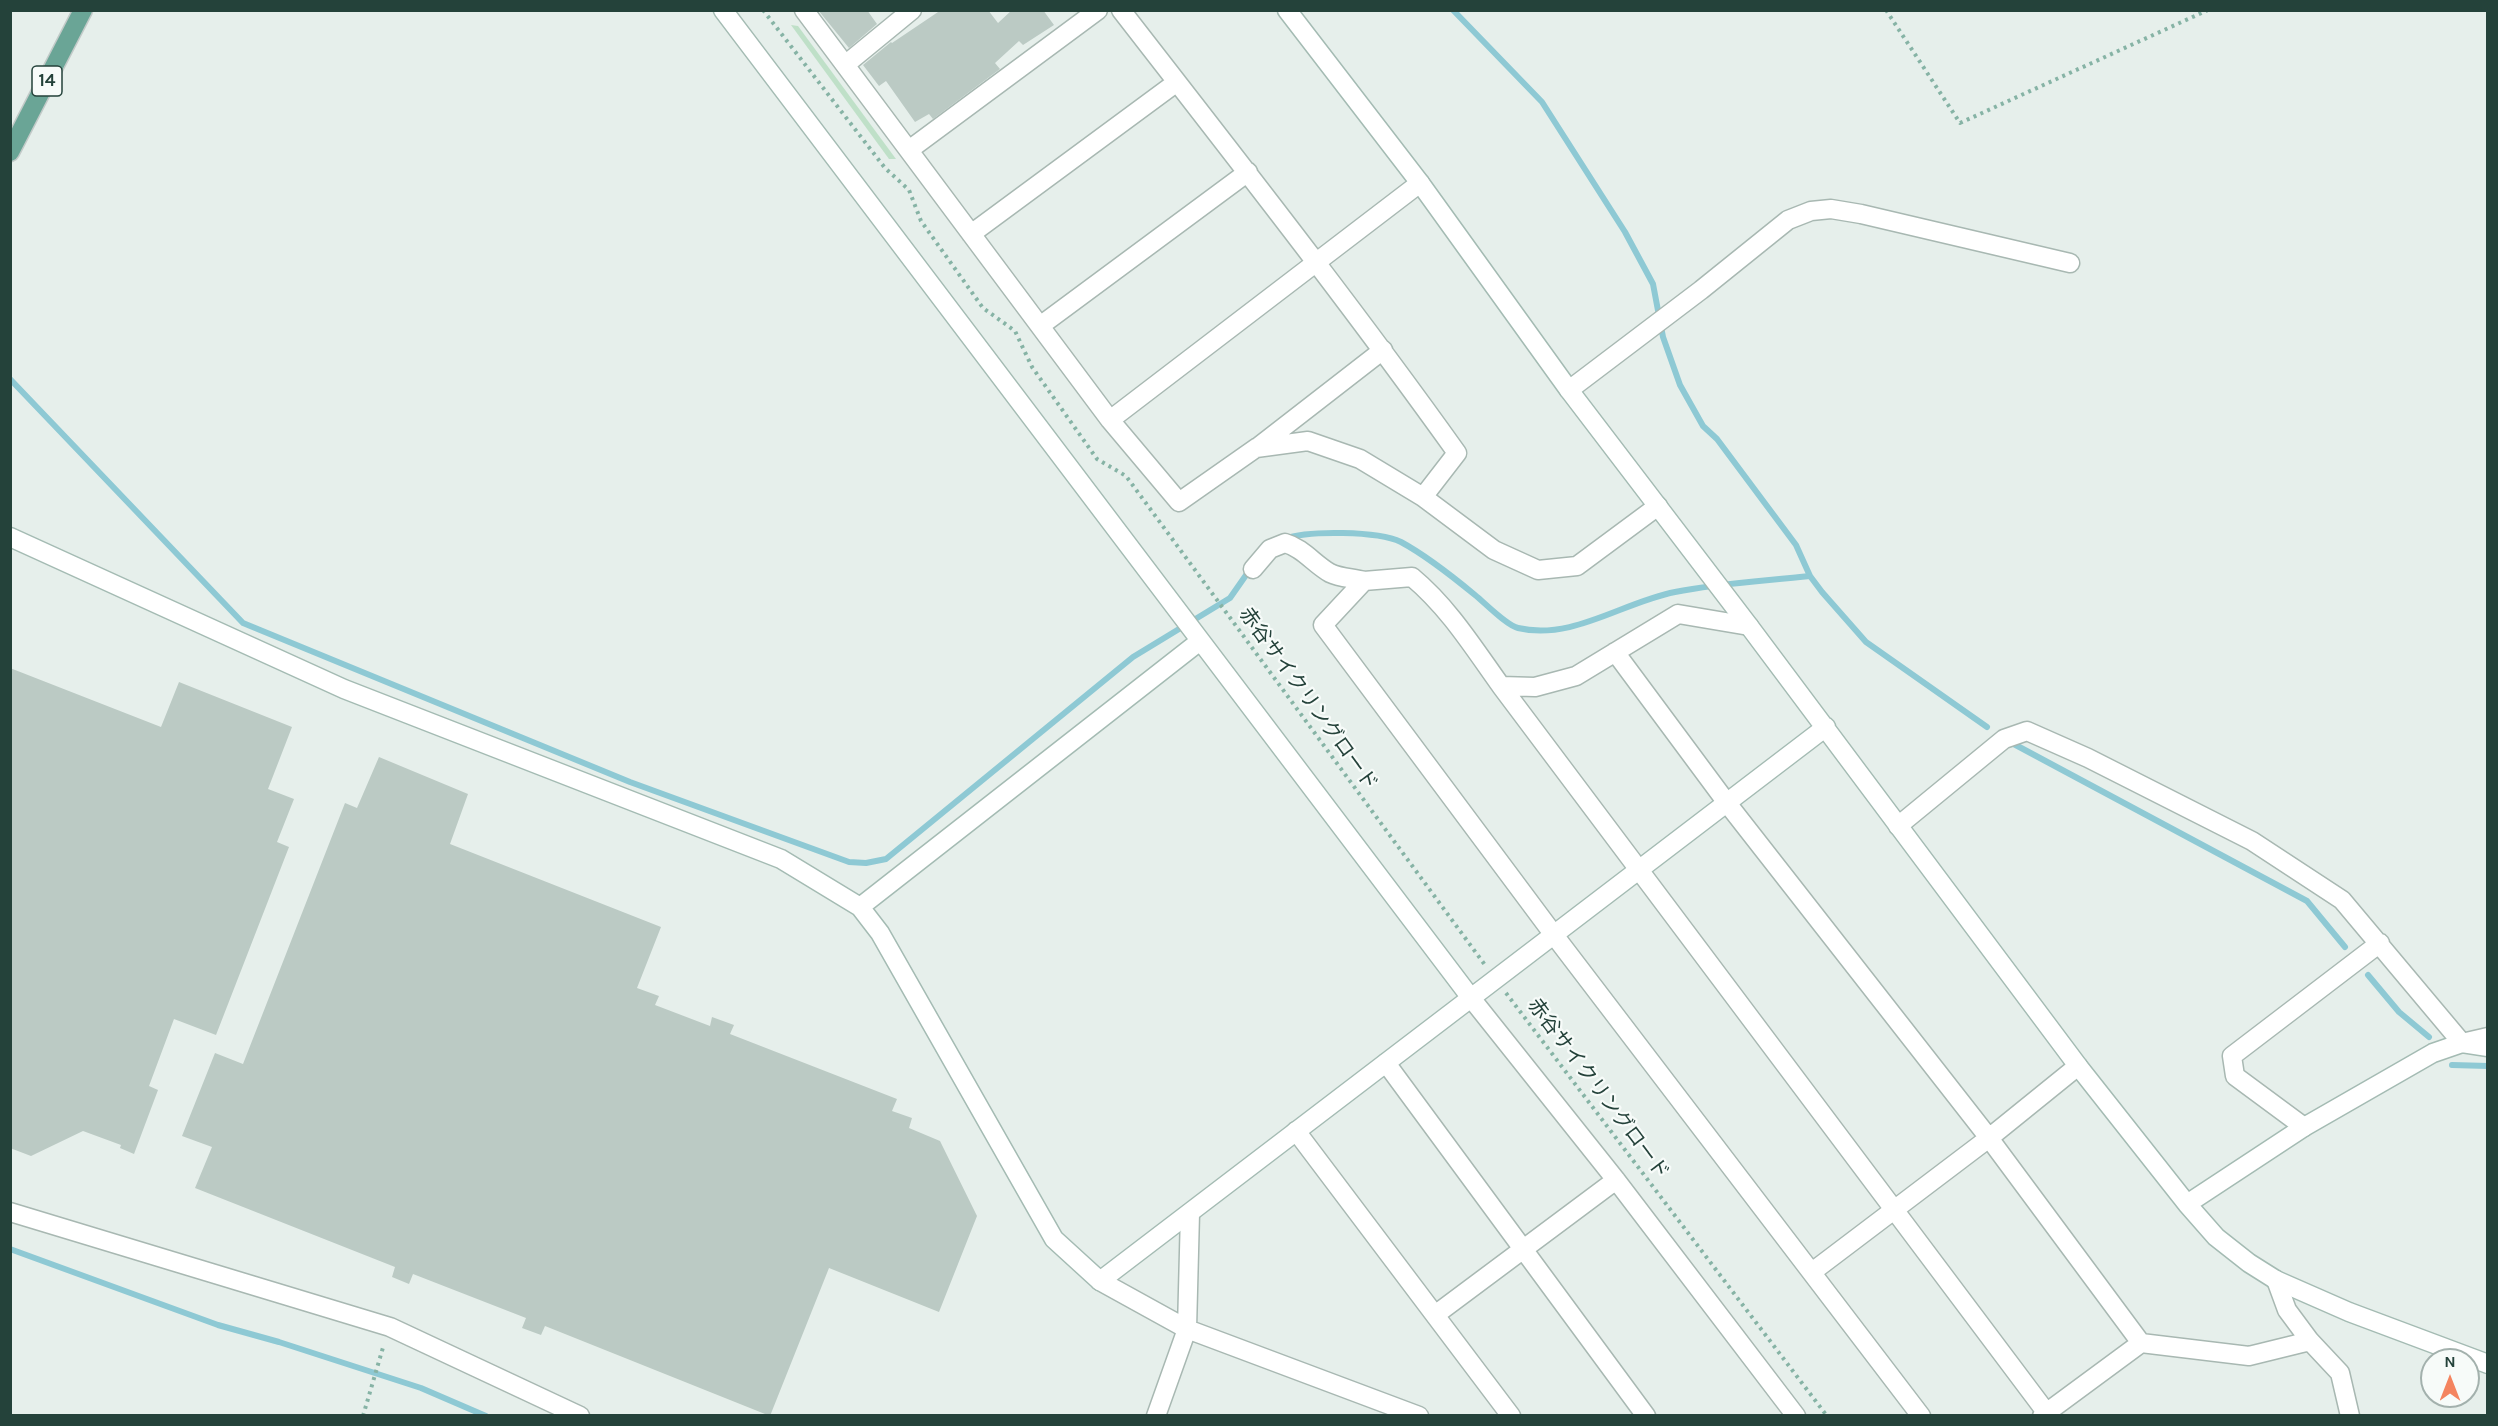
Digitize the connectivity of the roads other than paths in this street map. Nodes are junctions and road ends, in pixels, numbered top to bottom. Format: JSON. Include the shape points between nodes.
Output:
{"nodes":[{"id":1,"x":83,"y":10,"type":"edge"},
{"id":2,"x":723,"y":10,"type":"edge"},
{"id":3,"x":804,"y":10,"type":"edge"},
{"id":4,"x":912,"y":10,"type":"edge"},
{"id":5,"x":1098,"y":10,"type":"edge"},
{"id":6,"x":1121,"y":10,"type":"edge"},
{"id":7,"x":1287,"y":10,"type":"edge"},
{"id":8,"x":845,"y":65,"type":"junction"},
{"id":9,"x":1177,"y":82,"type":"junction"},
{"id":10,"x":909,"y":150,"type":"junction"},
{"id":11,"x":10,"y":152,"type":"edge"},
{"id":12,"x":1248,"y":172,"type":"junction"},
{"id":13,"x":1420,"y":183,"type":"junction"},
{"id":14,"x":971,"y":234,"type":"junction"},
{"id":15,"x":1314,"y":262,"type":"junction"},
{"id":16,"x":2070,"y":263,"type":"dead end"},
{"id":17,"x":1040,"y":326,"type":"junction"},
{"id":18,"x":1383,"y":350,"type":"junction"},
{"id":19,"x":1569,"y":390,"type":"junction"},
{"id":20,"x":1110,"y":420,"type":"junction"},
{"id":21,"x":1256,"y":448,"type":"junction"},
{"id":22,"x":1424,"y":497,"type":"junction"},
{"id":23,"x":1658,"y":506,"type":"junction"},
{"id":24,"x":10,"y":537,"type":"edge"},
{"id":25,"x":1253,"y":569,"type":"dead end"},
{"id":26,"x":1364,"y":581,"type":"junction"},
{"id":27,"x":1749,"y":626,"type":"junction"},
{"id":28,"x":1200,"y":641,"type":"junction"},
{"id":29,"x":1615,"y":652,"type":"junction"},
{"id":30,"x":1501,"y":686,"type":"junction"},
{"id":31,"x":1826,"y":728,"type":"junction"},
{"id":32,"x":1727,"y":803,"type":"junction"},
{"id":33,"x":1898,"y":826,"type":"junction"},
{"id":34,"x":1638,"y":871,"type":"junction"},
{"id":35,"x":860,"y":907,"type":"junction"},
{"id":36,"x":1554,"y":935,"type":"junction"},
{"id":37,"x":2380,"y":943,"type":"junction"},
{"id":38,"x":1472,"y":998,"type":"junction"},
{"id":39,"x":2487,"y":1037,"type":"edge"},
{"id":40,"x":2462,"y":1043,"type":"junction"},
{"id":41,"x":2487,"y":1047,"type":"edge"},
{"id":42,"x":1386,"y":1063,"type":"junction"},
{"id":43,"x":2078,"y":1066,"type":"junction"},
{"id":44,"x":2304,"y":1127,"type":"junction"},
{"id":45,"x":1296,"y":1131,"type":"junction"},
{"id":46,"x":1989,"y":1138,"type":"junction"},
{"id":47,"x":1616,"y":1180,"type":"junction"},
{"id":48,"x":2187,"y":1204,"type":"junction"},
{"id":49,"x":1894,"y":1209,"type":"junction"},
{"id":50,"x":10,"y":1212,"type":"edge"},
{"id":51,"x":1190,"y":1213,"type":"junction"},
{"id":52,"x":1524,"y":1249,"type":"junction"},
{"id":53,"x":1812,"y":1272,"type":"junction"},
{"id":54,"x":2276,"y":1280,"type":"junction"},
{"id":55,"x":1100,"y":1281,"type":"junction"},
{"id":56,"x":1435,"y":1315,"type":"junction"},
{"id":57,"x":1187,"y":1329,"type":"junction"},
{"id":58,"x":2310,"y":1341,"type":"junction"},
{"id":59,"x":2141,"y":1343,"type":"junction"},
{"id":60,"x":2487,"y":1364,"type":"edge"},
{"id":61,"x":2044,"y":1414,"type":"edge"},
{"id":62,"x":579,"y":1416,"type":"edge"},
{"id":63,"x":1156,"y":1416,"type":"edge"},
{"id":64,"x":1419,"y":1416,"type":"edge"},
{"id":65,"x":1511,"y":1416,"type":"edge"},
{"id":66,"x":1646,"y":1416,"type":"edge"},
{"id":67,"x":1796,"y":1416,"type":"edge"},
{"id":68,"x":1920,"y":1416,"type":"edge"},
{"id":69,"x":2350,"y":1416,"type":"edge"}],
"edges":[{"from":1,"to":11,"type":"main road","number":"14"},
{"from":2,"to":28,"type":"street"},
{"from":3,"to":8,"type":"street"},
{"from":4,"to":8,"type":"street"},
{"from":5,"to":10,"type":"street"},
{"from":6,"to":9,"type":"street"},
{"from":7,"to":13,"type":"street"},
{"from":8,"to":10,"type":"street"},
{"from":9,"to":12,"type":"street"},
{"from":9,"to":14,"type":"street"},
{"from":10,"to":14,"type":"street"},
{"from":12,"to":15,"type":"street"},
{"from":12,"to":17,"type":"street"},
{"from":13,"to":15,"type":"street"},
{"from":13,"to":19,"type":"street"},
{"from":14,"to":17,"type":"street"},
{"from":15,"to":18,"type":"street"},
{"from":15,"to":20,"type":"street"},
{"from":16,"to":19,"type":"street","via":[[1861,214],[1831,209],[1812,211],[1788,220]]},
{"from":17,"to":20,"type":"street"},
{"from":18,"to":21,"type":"street"},
{"from":18,"to":22,"type":"street","via":[[1457,453]]},
{"from":19,"to":23,"type":"street"},
{"from":20,"to":21,"type":"street","via":[[1179,502]]},
{"from":21,"to":22,"type":"street","via":[[1308,441],[1360,459]]},
{"from":22,"to":23,"type":"street","via":[[1494,550],[1538,570],[1577,566]]},
{"from":23,"to":27,"type":"street"},
{"from":24,"to":35,"type":"street","via":[[344,689],[781,859]]},
{"from":25,"to":26,"type":"street","via":[[1270,549],[1285,543],[1295,545],[1332,574]]},
{"from":26,"to":30,"type":"street","via":[[1412,577],[1452,617]]},
{"from":26,"to":36,"type":"street","via":[[1323,625]]},
{"from":27,"to":29,"type":"street","via":[[1678,614]]},
{"from":27,"to":31,"type":"street"},
{"from":28,"to":35,"type":"street"},
{"from":28,"to":38,"type":"street"},
{"from":29,"to":30,"type":"street","via":[[1576,676],[1535,687]]},
{"from":29,"to":32,"type":"street"},
{"from":30,"to":34,"type":"street"},
{"from":31,"to":32,"type":"street"},
{"from":31,"to":33,"type":"street"},
{"from":32,"to":34,"type":"street"},
{"from":32,"to":46,"type":"street"},
{"from":33,"to":37,"type":"street","via":[[2004,739],[2027,731],[2252,841],[2342,900]]},
{"from":33,"to":43,"type":"street"},
{"from":34,"to":36,"type":"street"},
{"from":34,"to":49,"type":"street"},
{"from":35,"to":55,"type":"street","via":[[880,933],[1054,1239]]},
{"from":36,"to":38,"type":"street"},
{"from":36,"to":53,"type":"street"},
{"from":37,"to":40,"type":"street"},
{"from":37,"to":44,"type":"street","via":[[2232,1056],[2235,1076]]},
{"from":38,"to":42,"type":"street"},
{"from":38,"to":47,"type":"street"},
{"from":39,"to":40,"type":"street"},
{"from":40,"to":41,"type":"street"},
{"from":40,"to":44,"type":"street","via":[[2433,1053]]},
{"from":42,"to":45,"type":"street"},
{"from":42,"to":52,"type":"street"},
{"from":43,"to":46,"type":"street"},
{"from":43,"to":48,"type":"street"},
{"from":44,"to":48,"type":"street"},
{"from":45,"to":51,"type":"street"},
{"from":45,"to":56,"type":"street"},
{"from":46,"to":49,"type":"street"},
{"from":46,"to":59,"type":"street"},
{"from":47,"to":52,"type":"street"},
{"from":47,"to":67,"type":"street"},
{"from":48,"to":54,"type":"street","via":[[2216,1237]]},
{"from":49,"to":53,"type":"street"},
{"from":49,"to":61,"type":"street"},
{"from":50,"to":62,"type":"street","via":[[387,1335]]},
{"from":51,"to":55,"type":"street"},
{"from":51,"to":57,"type":"street"},
{"from":52,"to":56,"type":"street"},
{"from":52,"to":66,"type":"street"},
{"from":53,"to":68,"type":"street"},
{"from":54,"to":58,"type":"street","via":[[2288,1310]]},
{"from":54,"to":60,"type":"street"},
{"from":55,"to":57,"type":"street"},
{"from":56,"to":65,"type":"street"},
{"from":57,"to":63,"type":"street"},
{"from":57,"to":64,"type":"street"},
{"from":58,"to":59,"type":"street","via":[[2249,1356]]},
{"from":58,"to":69,"type":"street","via":[[2340,1373]]},
{"from":59,"to":61,"type":"street"}]}
